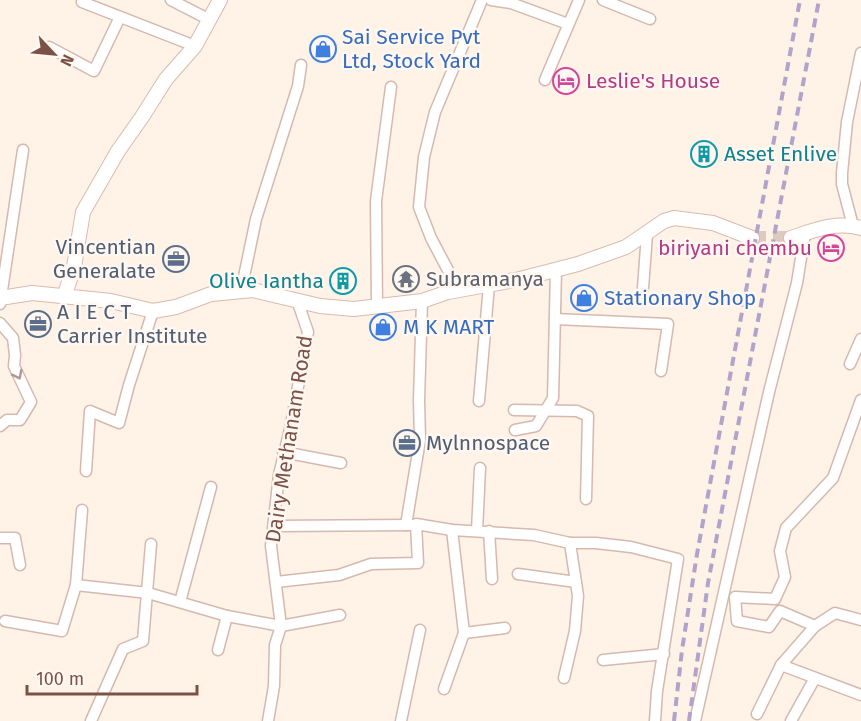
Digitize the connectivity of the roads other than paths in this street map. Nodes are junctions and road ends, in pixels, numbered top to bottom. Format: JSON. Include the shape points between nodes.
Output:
{"nodes":[{"id":1,"x":171,"y":0,"type":"edge"},
{"id":2,"x":220,"y":0,"type":"edge"},
{"id":3,"x":482,"y":0,"type":"edge"},
{"id":4,"x":491,"y":0,"type":"edge"},
{"id":5,"x":579,"y":0,"type":"edge"},
{"id":6,"x":603,"y":0,"type":"edge"},
{"id":7,"x":82,"y":2,"type":"dead end"},
{"id":8,"x":120,"y":16,"type":"junction"},
{"id":9,"x":650,"y":19,"type":"dead end"},
{"id":10,"x":210,"y":20,"type":"junction"},
{"id":11,"x":568,"y":24,"type":"junction"},
{"id":12,"x":195,"y":46,"type":"junction"},
{"id":13,"x":49,"y":47,"type":"dead end"},
{"id":14,"x":861,"y":54,"type":"edge"},
{"id":15,"x":301,"y":65,"type":"dead end"},
{"id":16,"x":545,"y":80,"type":"dead end"},
{"id":17,"x":391,"y":87,"type":"dead end"},
{"id":18,"x":23,"y":150,"type":"dead end"},
{"id":19,"x":857,"y":227,"type":"edge"},
{"id":20,"x":805,"y":233,"type":"junction"},
{"id":21,"x":647,"y":234,"type":"junction"},
{"id":22,"x":752,"y":238,"type":"tunnel mouth"},
{"id":23,"x":791,"y":238,"type":"tunnel mouth"},
{"id":24,"x":556,"y":270,"type":"junction"},
{"id":25,"x":489,"y":285,"type":"junction"},
{"id":26,"x":643,"y":288,"type":"dead end"},
{"id":27,"x":241,"y":291,"type":"junction"},
{"id":28,"x":459,"y":291,"type":"junction"},
{"id":29,"x":0,"y":297,"type":"edge"},
{"id":30,"x":64,"y":297,"type":"junction"},
{"id":31,"x":297,"y":300,"type":"junction"},
{"id":32,"x":422,"y":301,"type":"junction"},
{"id":33,"x":0,"y":304,"type":"edge"},
{"id":34,"x":377,"y":306,"type":"junction"},
{"id":35,"x":153,"y":311,"type":"junction"},
{"id":36,"x":555,"y":320,"type":"junction"},
{"id":37,"x":0,"y":323,"type":"edge"},
{"id":38,"x":861,"y":339,"type":"edge"},
{"id":39,"x":850,"y":364,"type":"dead end"},
{"id":40,"x":661,"y":371,"type":"dead end"},
{"id":41,"x":861,"y":400,"type":"edge"},
{"id":42,"x":479,"y":401,"type":"dead end"},
{"id":43,"x":514,"y":410,"type":"dead end"},
{"id":44,"x":547,"y":410,"type":"junction"},
{"id":45,"x":0,"y":426,"type":"edge"},
{"id":46,"x":514,"y":430,"type":"dead end"},
{"id":47,"x":283,"y":452,"type":"junction"},
{"id":48,"x":341,"y":462,"type":"dead end"},
{"id":49,"x":480,"y":468,"type":"dead end"},
{"id":50,"x":86,"y":471,"type":"dead end"},
{"id":51,"x":211,"y":487,"type":"dead end"},
{"id":52,"x":586,"y":499,"type":"dead end"},
{"id":53,"x":82,"y":510,"type":"dead end"},
{"id":54,"x":411,"y":525,"type":"junction"},
{"id":55,"x":274,"y":526,"type":"junction"},
{"id":56,"x":452,"y":530,"type":"junction"},
{"id":57,"x":477,"y":531,"type":"junction"},
{"id":58,"x":489,"y":531,"type":"junction"},
{"id":59,"x":0,"y":538,"type":"edge"},
{"id":60,"x":570,"y":543,"type":"junction"},
{"id":61,"x":151,"y":544,"type":"dead end"},
{"id":62,"x":20,"y":565,"type":"dead end"},
{"id":63,"x":518,"y":574,"type":"dead end"},
{"id":64,"x":492,"y":579,"type":"dead end"},
{"id":65,"x":276,"y":582,"type":"junction"},
{"id":66,"x":576,"y":582,"type":"junction"},
{"id":67,"x":76,"y":585,"type":"junction"},
{"id":68,"x":148,"y":594,"type":"junction"},
{"id":69,"x":180,"y":602,"type":"junction"},
{"id":70,"x":340,"y":615,"type":"dead end"},
{"id":71,"x":227,"y":616,"type":"junction"},
{"id":72,"x":861,"y":620,"type":"edge"},
{"id":73,"x":5,"y":621,"type":"dead end"},
{"id":74,"x":281,"y":626,"type":"junction"},
{"id":75,"x":815,"y":626,"type":"junction"},
{"id":76,"x":505,"y":628,"type":"dead end"},
{"id":77,"x":420,"y":630,"type":"dead end"},
{"id":78,"x":464,"y":633,"type":"junction"},
{"id":79,"x":218,"y":650,"type":"dead end"},
{"id":80,"x":664,"y":654,"type":"junction"},
{"id":81,"x":603,"y":660,"type":"dead end"},
{"id":82,"x":781,"y":665,"type":"junction"},
{"id":83,"x":564,"y":678,"type":"dead end"},
{"id":84,"x":815,"y":678,"type":"junction"},
{"id":85,"x":444,"y":689,"type":"dead end"},
{"id":86,"x":861,"y":695,"type":"edge"},
{"id":87,"x":757,"y":714,"type":"dead end"},
{"id":88,"x":91,"y":721,"type":"edge"},
{"id":89,"x":268,"y":721,"type":"edge"},
{"id":90,"x":401,"y":721,"type":"edge"},
{"id":91,"x":655,"y":721,"type":"edge"},
{"id":92,"x":695,"y":721,"type":"edge"},
{"id":93,"x":791,"y":721,"type":"edge"}],
"edges":[{"from":1,"to":10,"type":"street"},
{"from":2,"to":10,"type":"street"},
{"from":3,"to":28,"type":"street","via":[[435,112],[423,157],[419,207]]},
{"from":4,"to":11,"type":"street","via":[[511,3]]},
{"from":5,"to":11,"type":"street"},
{"from":6,"to":9,"type":"street"},
{"from":7,"to":8,"type":"street"},
{"from":8,"to":12,"type":"street"},
{"from":8,"to":13,"type":"street","via":[[94,71]]},
{"from":10,"to":12,"type":"street"},
{"from":11,"to":16,"type":"street"},
{"from":12,"to":30,"type":"street","via":[[166,79],[83,212],[74,267]]},
{"from":14,"to":19,"type":"street","via":[[847,122],[842,173]]},
{"from":15,"to":27,"type":"street","via":[[298,86],[256,219]]},
{"from":17,"to":34,"type":"street","via":[[376,201]]},
{"from":18,"to":29,"type":"street"},
{"from":19,"to":20,"type":"street","via":[[834,225]]},
{"from":20,"to":23,"type":"street"},
{"from":20,"to":92,"type":"street"},
{"from":21,"to":22,"type":"street","via":[[664,220],[684,218],[713,223]]},
{"from":21,"to":24,"type":"street","via":[[626,247]]},
{"from":21,"to":26,"type":"street"},
{"from":24,"to":25,"type":"street"},
{"from":24,"to":36,"type":"street"},
{"from":25,"to":28,"type":"street"},
{"from":25,"to":42,"type":"street"},
{"from":27,"to":31,"type":"street"},
{"from":27,"to":35,"type":"street","via":[[211,294]]},
{"from":28,"to":32,"type":"street"},
{"from":29,"to":30,"type":"street","via":[[32,293]]},
{"from":29,"to":33,"type":"street"},
{"from":30,"to":35,"type":"street"},
{"from":31,"to":34,"type":"street","via":[[354,309]]},
{"from":31,"to":47,"type":"street","name":"Dairy Methanam Road","via":[[308,332]]},
{"from":32,"to":34,"type":"street"},
{"from":32,"to":54,"type":"street","via":[[420,441]]},
{"from":35,"to":50,"type":"street","via":[[119,423],[90,411]]},
{"from":36,"to":40,"type":"street","via":[[668,324]]},
{"from":36,"to":44,"type":"street","via":[[553,398]]},
{"from":37,"to":45,"type":"street","one_way":true,"via":[[13,338],[14,366],[31,402],[20,420],[7,420]]},
{"from":38,"to":39,"type":"street"},
{"from":41,"to":75,"type":"street","via":[[833,478],[786,528],[780,551],[785,577],[775,598],[735,597],[737,621],[769,627],[780,611]]},
{"from":43,"to":44,"type":"street"},
{"from":44,"to":46,"type":"street","via":[[536,426]]},
{"from":44,"to":52,"type":"street","via":[[578,411],[588,416]]},
{"from":47,"to":48,"type":"street"},
{"from":47,"to":55,"type":"street","name":"Dairy Methanam Road"},
{"from":49,"to":57,"type":"street"},
{"from":51,"to":69,"type":"street"},
{"from":53,"to":67,"type":"street"},
{"from":54,"to":55,"type":"street"},
{"from":54,"to":56,"type":"street"},
{"from":54,"to":65,"type":"street","via":[[418,563],[371,564],[339,575]]},
{"from":55,"to":65,"type":"street","name":"Dairy Methanam Road","via":[[271,546]]},
{"from":56,"to":57,"type":"street"},
{"from":56,"to":78,"type":"street"},
{"from":57,"to":58,"type":"street"},
{"from":58,"to":60,"type":"street"},
{"from":58,"to":64,"type":"street"},
{"from":59,"to":62,"type":"street","via":[[15,538]]},
{"from":60,"to":66,"type":"street"},
{"from":60,"to":80,"type":"street","via":[[619,546],[678,558]]},
{"from":61,"to":68,"type":"street"},
{"from":63,"to":66,"type":"street"},
{"from":65,"to":74,"type":"street","name":"Dairy Methanam Road"},
{"from":66,"to":83,"type":"street","via":[[575,631]]},
{"from":67,"to":68,"type":"street"},
{"from":67,"to":73,"type":"street","via":[[62,631]]},
{"from":68,"to":69,"type":"street"},
{"from":68,"to":88,"type":"street","via":[[142,640],[123,649]]},
{"from":69,"to":71,"type":"street"},
{"from":70,"to":74,"type":"street"},
{"from":71,"to":74,"type":"street"},
{"from":71,"to":79,"type":"street"},
{"from":72,"to":75,"type":"street","via":[[835,612]]},
{"from":74,"to":89,"type":"street","name":"Dairy Methanam Road","via":[[275,645]]},
{"from":75,"to":82,"type":"street"},
{"from":76,"to":78,"type":"street"},
{"from":77,"to":90,"type":"street"},
{"from":78,"to":85,"type":"street"},
{"from":80,"to":81,"type":"street"},
{"from":80,"to":91,"type":"street"},
{"from":82,"to":84,"type":"street"},
{"from":82,"to":87,"type":"street"},
{"from":84,"to":86,"type":"street"},
{"from":84,"to":93,"type":"street"}]}
